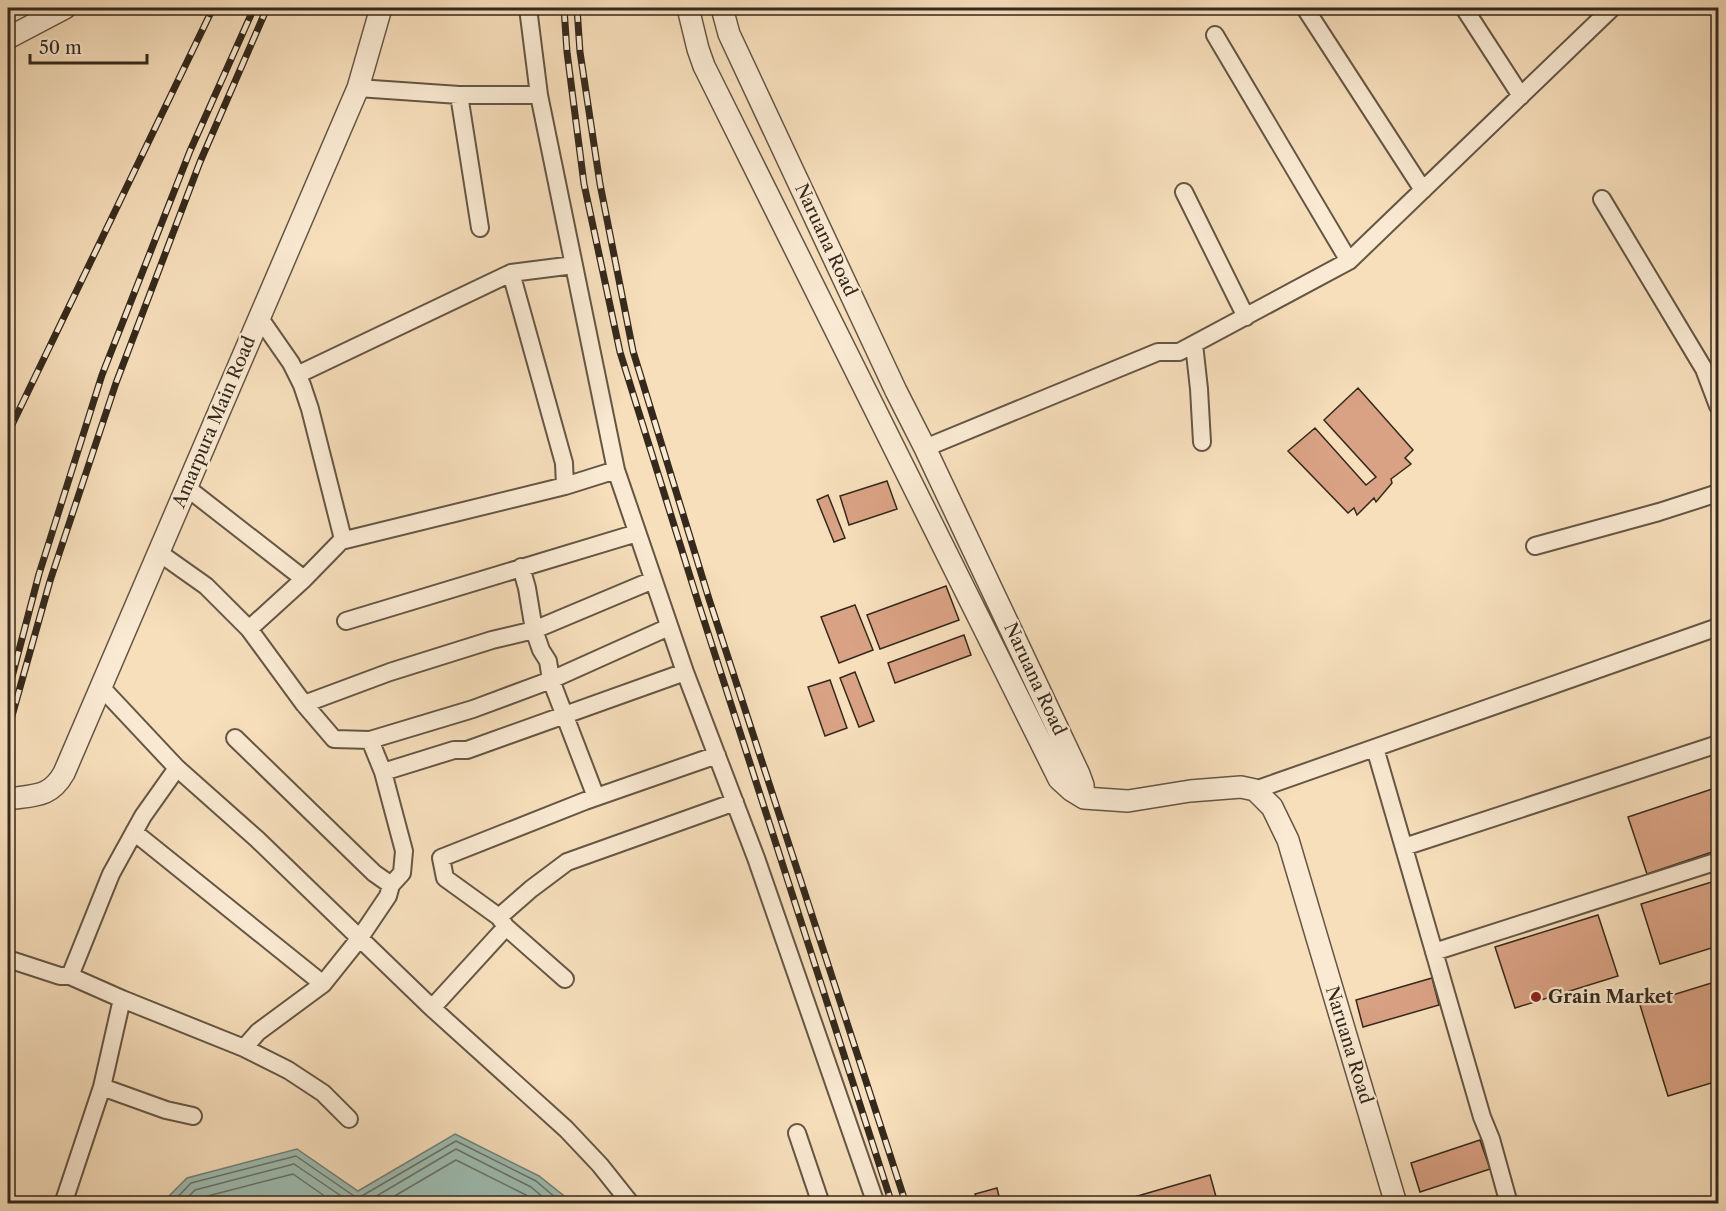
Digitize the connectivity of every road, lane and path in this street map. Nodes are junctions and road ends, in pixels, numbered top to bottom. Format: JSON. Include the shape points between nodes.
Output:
{"nodes":[{"id":1,"x":66,"y":8,"type":"edge"},
{"id":2,"x":381,"y":8,"type":"edge"},
{"id":3,"x":528,"y":8,"type":"edge"},
{"id":4,"x":688,"y":8,"type":"edge"},
{"id":5,"x":722,"y":8,"type":"edge"},
{"id":6,"x":1305,"y":8,"type":"edge"},
{"id":7,"x":1464,"y":8,"type":"edge"},
{"id":8,"x":1612,"y":8,"type":"edge"},
{"id":9,"x":1215,"y":35,"type":"dead end"},
{"id":10,"x":8,"y":38,"type":"edge"},
{"id":11,"x":358,"y":88,"type":"junction"},
{"id":12,"x":459,"y":95,"type":"junction"},
{"id":13,"x":539,"y":95,"type":"junction"},
{"id":14,"x":1521,"y":96,"type":"junction"},
{"id":15,"x":1423,"y":190,"type":"junction"},
{"id":16,"x":1184,"y":192,"type":"dead end"},
{"id":17,"x":1602,"y":199,"type":"dead end"},
{"id":18,"x":480,"y":228,"type":"dead end"},
{"id":19,"x":1349,"y":261,"type":"junction"},
{"id":20,"x":574,"y":266,"type":"junction"},
{"id":21,"x":511,"y":273,"type":"junction"},
{"id":22,"x":259,"y":317,"type":"junction"},
{"id":23,"x":1246,"y":317,"type":"junction"},
{"id":24,"x":1194,"y":344,"type":"junction"},
{"id":25,"x":297,"y":375,"type":"junction"},
{"id":26,"x":1719,"y":406,"type":"edge"},
{"id":27,"x":1202,"y":442,"type":"dead end"},
{"id":28,"x":925,"y":448,"type":"junction"},
{"id":29,"x":616,"y":470,"type":"junction"},
{"id":30,"x":565,"y":486,"type":"junction"},
{"id":31,"x":186,"y":487,"type":"junction"},
{"id":32,"x":1719,"y":493,"type":"edge"},
{"id":33,"x":637,"y":532,"type":"junction"},
{"id":34,"x":341,"y":541,"type":"junction"},
{"id":35,"x":1535,"y":546,"type":"dead end"},
{"id":36,"x":158,"y":552,"type":"junction"},
{"id":37,"x":521,"y":567,"type":"junction"},
{"id":38,"x":304,"y":579,"type":"junction"},
{"id":39,"x":653,"y":580,"type":"junction"},
{"id":40,"x":346,"y":621,"type":"dead end"},
{"id":41,"x":669,"y":627,"type":"junction"},
{"id":42,"x":1719,"y":627,"type":"edge"},
{"id":43,"x":249,"y":629,"type":"junction"},
{"id":44,"x":534,"y":630,"type":"junction"},
{"id":45,"x":685,"y":672,"type":"junction"},
{"id":46,"x":550,"y":680,"type":"junction"},
{"id":47,"x":101,"y":687,"type":"junction"},
{"id":48,"x":304,"y":704,"type":"junction"},
{"id":49,"x":564,"y":715,"type":"junction"},
{"id":50,"x":235,"y":738,"type":"dead end"},
{"id":51,"x":369,"y":740,"type":"junction"},
{"id":52,"x":1719,"y":744,"type":"edge"},
{"id":53,"x":1375,"y":748,"type":"junction"},
{"id":54,"x":717,"y":756,"type":"junction"},
{"id":55,"x":177,"y":768,"type":"junction"},
{"id":56,"x":383,"y":772,"type":"junction"},
{"id":57,"x":1255,"y":790,"type":"junction"},
{"id":58,"x":596,"y":797,"type":"junction"},
{"id":59,"x":1084,"y":798,"type":"junction"},
{"id":60,"x":8,"y":799,"type":"edge"},
{"id":61,"x":735,"y":802,"type":"junction"},
{"id":62,"x":134,"y":832,"type":"junction"},
{"id":63,"x":1404,"y":847,"type":"junction"},
{"id":64,"x":1719,"y":861,"type":"edge"},
{"id":65,"x":391,"y":885,"type":"junction"},
{"id":66,"x":502,"y":922,"type":"junction"},
{"id":67,"x":359,"y":939,"type":"junction"},
{"id":68,"x":1434,"y":952,"type":"junction"},
{"id":69,"x":8,"y":959,"type":"edge"},
{"id":70,"x":70,"y":976,"type":"junction"},
{"id":71,"x":565,"y":979,"type":"dead end"},
{"id":72,"x":323,"y":984,"type":"junction"},
{"id":73,"x":122,"y":999,"type":"junction"},
{"id":74,"x":432,"y":1008,"type":"junction"},
{"id":75,"x":244,"y":1048,"type":"junction"},
{"id":76,"x":102,"y":1087,"type":"junction"},
{"id":77,"x":193,"y":1116,"type":"dead end"},
{"id":78,"x":349,"y":1119,"type":"dead end"},
{"id":79,"x":797,"y":1133,"type":"dead end"},
{"id":80,"x":63,"y":1203,"type":"edge"},
{"id":81,"x":631,"y":1203,"type":"edge"},
{"id":82,"x":821,"y":1203,"type":"edge"},
{"id":83,"x":876,"y":1203,"type":"edge"},
{"id":84,"x":1396,"y":1203,"type":"edge"},
{"id":85,"x":1509,"y":1203,"type":"edge"}],
"edges":[{"from":1,"to":10,"type":"street"},
{"from":2,"to":11,"type":"street","name":"Amarpura Main Road"},
{"from":3,"to":13,"type":"street"},
{"from":4,"to":59,"type":"street","via":[[704,66],[1056,774]]},
{"from":5,"to":28,"type":"street","name":"Naruana Road","via":[[729,34]]},
{"from":6,"to":15,"type":"street"},
{"from":7,"to":14,"type":"street"},
{"from":8,"to":14,"type":"street"},
{"from":9,"to":19,"type":"street"},
{"from":11,"to":12,"type":"street"},
{"from":11,"to":22,"type":"street","name":"Amarpura Main Road"},
{"from":12,"to":13,"type":"street"},
{"from":12,"to":18,"type":"street"},
{"from":13,"to":20,"type":"street"},
{"from":14,"to":15,"type":"street"},
{"from":15,"to":19,"type":"street"},
{"from":16,"to":23,"type":"street"},
{"from":17,"to":26,"type":"street","via":[[1704,369]]},
{"from":19,"to":23,"type":"street"},
{"from":20,"to":21,"type":"street"},
{"from":20,"to":29,"type":"street"},
{"from":21,"to":25,"type":"street"},
{"from":21,"to":30,"type":"street","via":[[564,463]]},
{"from":22,"to":25,"type":"street"},
{"from":22,"to":31,"type":"street","name":"Amarpura Main Road"},
{"from":23,"to":24,"type":"street"},
{"from":24,"to":27,"type":"street"},
{"from":24,"to":28,"type":"street","via":[[1179,352],[1158,352]]},
{"from":25,"to":34,"type":"street","via":[[342,532]]},
{"from":28,"to":59,"type":"street","name":"Naruana Road","via":[[1079,774]]},
{"from":29,"to":30,"type":"street"},
{"from":29,"to":33,"type":"street"},
{"from":30,"to":34,"type":"street"},
{"from":31,"to":36,"type":"street","name":"Amarpura Main Road"},
{"from":31,"to":38,"type":"street"},
{"from":32,"to":35,"type":"street"},
{"from":33,"to":37,"type":"street"},
{"from":33,"to":39,"type":"street"},
{"from":34,"to":38,"type":"street"},
{"from":36,"to":43,"type":"street","via":[[206,586]]},
{"from":36,"to":47,"type":"street","name":"Amarpura Main Road"},
{"from":37,"to":40,"type":"street"},
{"from":37,"to":44,"type":"street"},
{"from":38,"to":43,"type":"street"},
{"from":39,"to":41,"type":"street"},
{"from":39,"to":44,"type":"street"},
{"from":41,"to":45,"type":"street"},
{"from":41,"to":46,"type":"street"},
{"from":42,"to":53,"type":"street"},
{"from":43,"to":48,"type":"street"},
{"from":44,"to":46,"type":"street","via":[[548,661]]},
{"from":44,"to":48,"type":"street","via":[[390,672]]},
{"from":45,"to":49,"type":"street"},
{"from":45,"to":54,"type":"street"},
{"from":46,"to":49,"type":"street"},
{"from":46,"to":51,"type":"street","via":[[473,709]]},
{"from":47,"to":55,"type":"street"},
{"from":47,"to":60,"type":"street","name":"Amarpura Main Road","via":[[59,783],[40,795]]},
{"from":48,"to":51,"type":"street","via":[[334,739]]},
{"from":49,"to":56,"type":"street","via":[[467,750],[454,750]]},
{"from":49,"to":58,"type":"street"},
{"from":50,"to":65,"type":"street"},
{"from":51,"to":56,"type":"street"},
{"from":52,"to":63,"type":"street"},
{"from":53,"to":57,"type":"street"},
{"from":53,"to":63,"type":"street"},
{"from":54,"to":58,"type":"street"},
{"from":54,"to":61,"type":"street"},
{"from":55,"to":62,"type":"street"},
{"from":55,"to":67,"type":"street","via":[[257,839]]},
{"from":56,"to":65,"type":"street","via":[[404,851],[402,873]]},
{"from":57,"to":59,"type":"street","via":[[1241,787],[1190,791],[1128,801]]},
{"from":57,"to":84,"type":"street","name":"Naruana Road","via":[[1272,807],[1288,840]]},
{"from":58,"to":66,"type":"street","via":[[441,858],[445,878]]},
{"from":61,"to":66,"type":"street","via":[[567,862],[531,889]]},
{"from":61,"to":83,"type":"street"},
{"from":62,"to":70,"type":"street","via":[[111,874]]},
{"from":62,"to":72,"type":"street"},
{"from":63,"to":68,"type":"street"},
{"from":64,"to":68,"type":"street"},
{"from":65,"to":67,"type":"street","via":[[388,896]]},
{"from":66,"to":71,"type":"street"},
{"from":66,"to":74,"type":"street"},
{"from":67,"to":72,"type":"street"},
{"from":67,"to":74,"type":"street"},
{"from":68,"to":85,"type":"street"},
{"from":69,"to":70,"type":"street"},
{"from":70,"to":73,"type":"street"},
{"from":72,"to":75,"type":"street","via":[[258,1032]]},
{"from":73,"to":75,"type":"street"},
{"from":73,"to":76,"type":"street"},
{"from":74,"to":81,"type":"street","via":[[566,1129]]},
{"from":75,"to":78,"type":"street","via":[[288,1070],[322,1093]]},
{"from":76,"to":77,"type":"street"},
{"from":76,"to":80,"type":"street"},
{"from":79,"to":82,"type":"street"}]}
